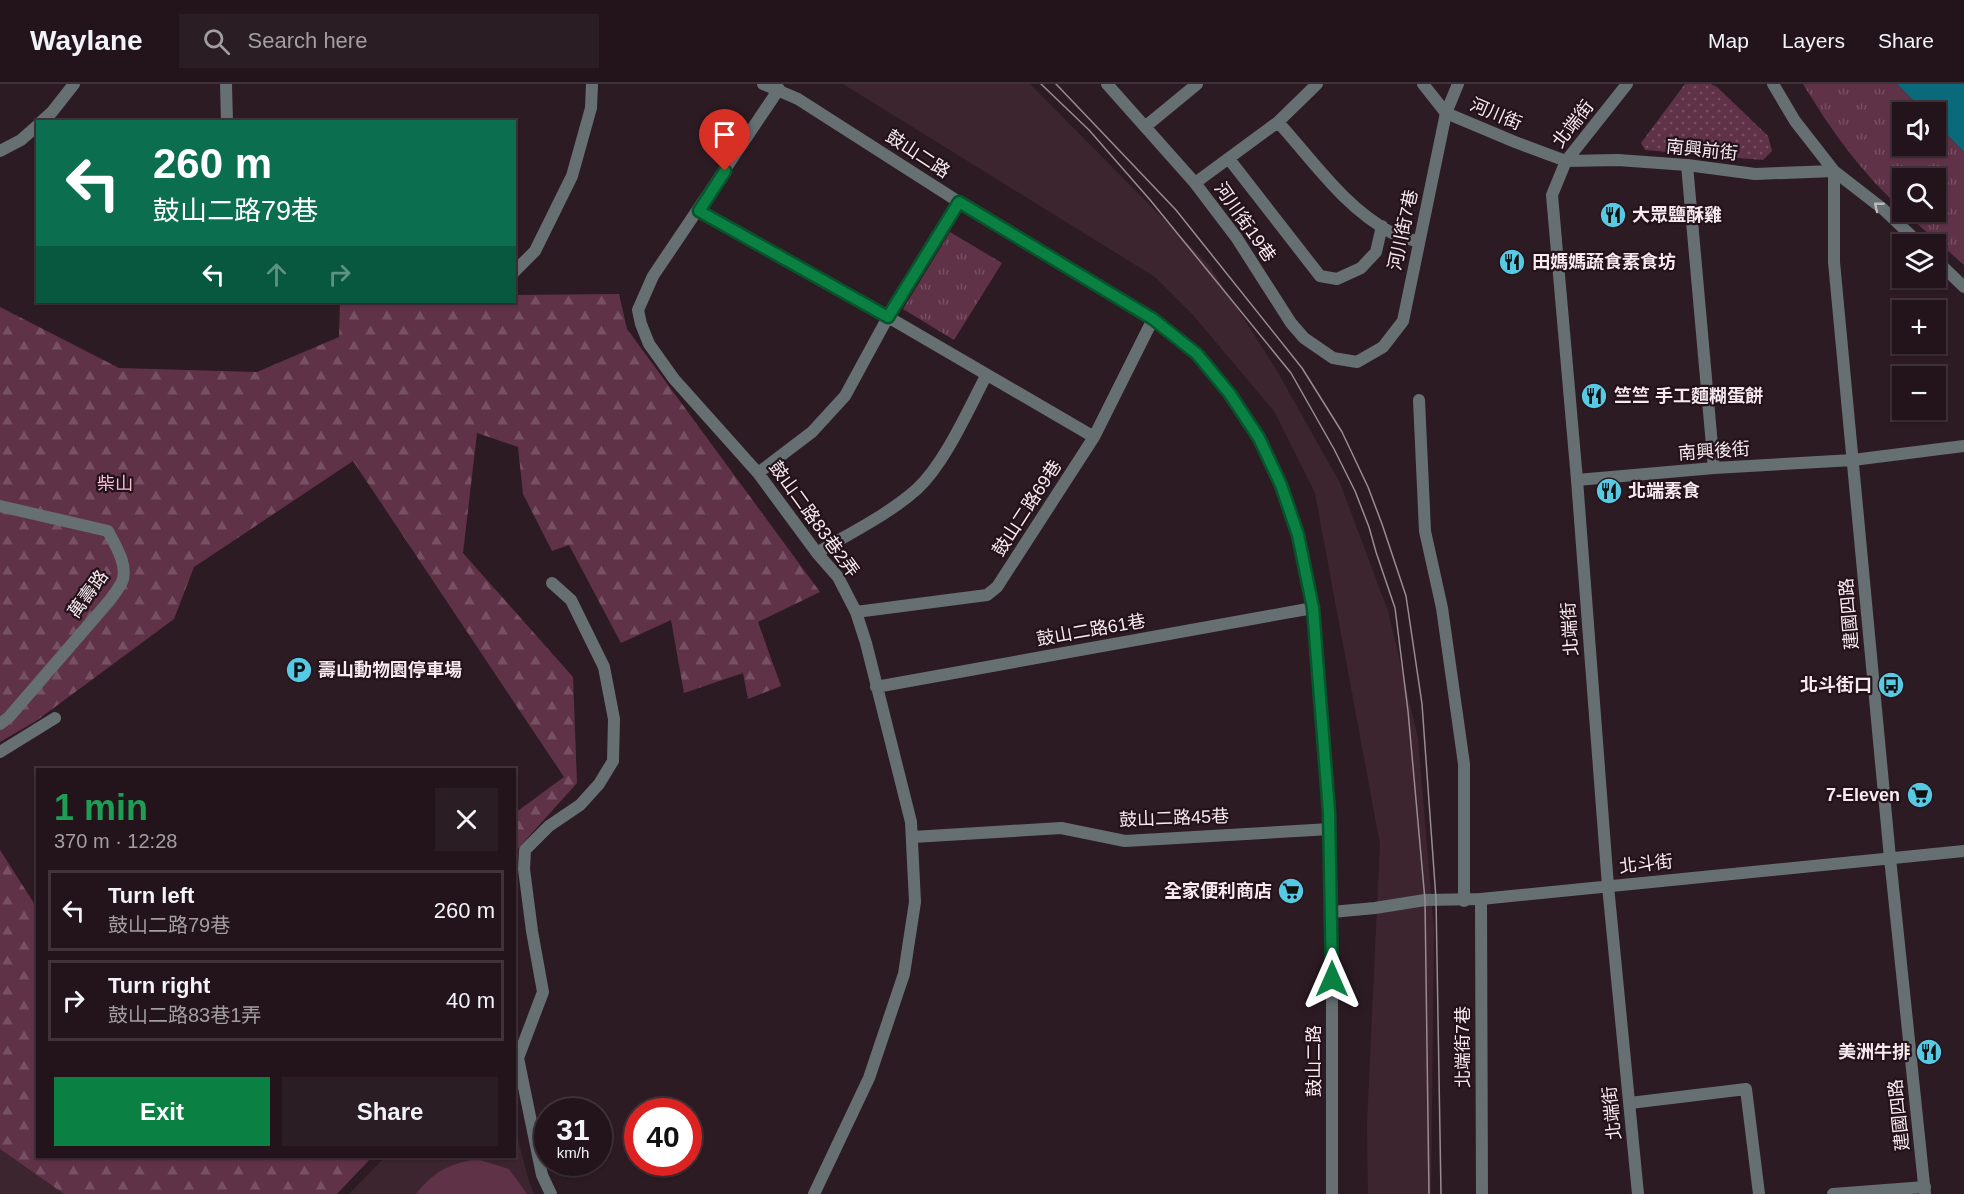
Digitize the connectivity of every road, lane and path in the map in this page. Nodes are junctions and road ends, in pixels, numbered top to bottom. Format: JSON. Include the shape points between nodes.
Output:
{"nodes":[{"id":1,"x":74,"y":84,"type":"edge"},
{"id":2,"x":226,"y":84,"type":"edge"},
{"id":3,"x":592,"y":84,"type":"edge"},
{"id":4,"x":763,"y":84,"type":"edge"},
{"id":5,"x":1107,"y":84,"type":"edge"},
{"id":6,"x":1197,"y":84,"type":"edge"},
{"id":7,"x":1317,"y":84,"type":"edge"},
{"id":8,"x":1423,"y":84,"type":"edge"},
{"id":9,"x":1458,"y":84,"type":"edge"},
{"id":10,"x":1627,"y":84,"type":"edge"},
{"id":11,"x":1773,"y":84,"type":"edge"},
{"id":12,"x":781,"y":87,"type":"edge"},
{"id":13,"x":1446,"y":113,"type":"junction"},
{"id":14,"x":43,"y":120,"type":"edge"},
{"id":15,"x":227,"y":120,"type":"edge"},
{"id":16,"x":1278,"y":122,"type":"junction"},
{"id":17,"x":1146,"y":126,"type":"junction"},
{"id":18,"x":36,"y":127,"type":"edge"},
{"id":19,"x":0,"y":151,"type":"edge"},
{"id":20,"x":1229,"y":159,"type":"junction"},
{"id":21,"x":1566,"y":161,"type":"junction"},
{"id":22,"x":1687,"y":165,"type":"junction"},
{"id":23,"x":1834,"y":171,"type":"junction"},
{"id":24,"x":1196,"y":183,"type":"junction"},
{"id":25,"x":959,"y":202,"type":"junction"},
{"id":26,"x":699,"y":211,"type":"junction"},
{"id":27,"x":1382,"y":226,"type":"junction"},
{"id":28,"x":1909,"y":234,"type":"edge"},
{"id":29,"x":1419,"y":242,"type":"junction"},
{"id":30,"x":516,"y":270,"type":"edge"},
{"id":31,"x":1946,"y":270,"type":"edge"},
{"id":32,"x":1964,"y":287,"type":"edge"},
{"id":33,"x":888,"y":317,"type":"junction"},
{"id":34,"x":1153,"y":319,"type":"junction"},
{"id":35,"x":1383,"y":347,"type":"joint"},
{"id":36,"x":986,"y":376,"type":"junction"},
{"id":37,"x":1419,"y":400,"type":"dead end"},
{"id":38,"x":1095,"y":437,"type":"junction"},
{"id":39,"x":1964,"y":446,"type":"edge"},
{"id":40,"x":1853,"y":460,"type":"junction"},
{"id":41,"x":1714,"y":468,"type":"junction"},
{"id":42,"x":758,"y":473,"type":"junction"},
{"id":43,"x":1577,"y":480,"type":"junction"},
{"id":44,"x":0,"y":506,"type":"edge"},
{"id":45,"x":817,"y":553,"type":"junction"},
{"id":46,"x":552,"y":584,"type":"dead end"},
{"id":47,"x":1313,"y":608,"type":"junction"},
{"id":48,"x":856,"y":612,"type":"junction"},
{"id":49,"x":876,"y":687,"type":"junction"},
{"id":50,"x":56,"y":718,"type":"dead end"},
{"id":51,"x":0,"y":724,"type":"edge"},
{"id":52,"x":0,"y":752,"type":"edge"},
{"id":53,"x":1330,"y":829,"type":"junction"},
{"id":54,"x":913,"y":837,"type":"junction"},
{"id":55,"x":1964,"y":851,"type":"edge"},
{"id":56,"x":1890,"y":858,"type":"junction"},
{"id":57,"x":1608,"y":886,"type":"junction"},
{"id":58,"x":1481,"y":899,"type":"junction"},
{"id":59,"x":1464,"y":901,"type":"junction"},
{"id":60,"x":1332,"y":912,"type":"junction"},
{"id":61,"x":1630,"y":1103,"type":"junction"},
{"id":62,"x":1925,"y":1191,"type":"edge"},
{"id":63,"x":551,"y":1194,"type":"edge"},
{"id":64,"x":814,"y":1194,"type":"edge"},
{"id":65,"x":1332,"y":1194,"type":"edge"},
{"id":66,"x":1482,"y":1194,"type":"edge"},
{"id":67,"x":1638,"y":1194,"type":"edge"},
{"id":68,"x":1759,"y":1194,"type":"edge"},
{"id":69,"x":1833,"y":1194,"type":"edge"}],
"edges":[{"from":1,"to":14,"type":"street"},
{"from":2,"to":15,"type":"street"},
{"from":3,"to":30,"type":"street","via":[[591,108],[572,176],[535,251]]},
{"from":4,"to":12,"type":"street","name":"鼓山二路"},
{"from":5,"to":17,"type":"street"},
{"from":6,"to":17,"type":"street"},
{"from":7,"to":16,"type":"street","name":"河川街19巷"},
{"from":8,"to":13,"type":"street","name":"河川街"},
{"from":9,"to":13,"type":"street","name":"河川街7巷"},
{"from":10,"to":21,"type":"street","name":"北端街"},
{"from":11,"to":23,"type":"street","via":[[1795,121]]},
{"from":12,"to":25,"type":"street","name":"鼓山二路"},
{"from":12,"to":26,"type":"street"},
{"from":13,"to":21,"type":"street","name":"河川街"},
{"from":13,"to":29,"type":"street","name":"河川街7巷"},
{"from":16,"to":20,"type":"street","name":"河川街19巷"},
{"from":16,"to":27,"type":"street","via":[[1338,193]]},
{"from":17,"to":24,"type":"street"},
{"from":18,"to":19,"type":"street"},
{"from":20,"to":24,"type":"street","name":"河川街19巷"},
{"from":20,"to":27,"type":"street","via":[[1320,276],[1337,279],[1361,268],[1376,252]]},
{"from":21,"to":22,"type":"street","name":"南興前街"},
{"from":21,"to":43,"type":"street","name":"北端街","via":[[1552,195]]},
{"from":22,"to":23,"type":"street","name":"南興前街","via":[[1755,174]]},
{"from":22,"to":41,"type":"street"},
{"from":28,"to":23,"type":"street","one_way":true},
{"from":23,"to":40,"type":"street","name":"建國四路","via":[[1834,262]]},
{"from":24,"to":35,"type":"street","name":"河川街19巷","via":[[1304,338],[1333,358],[1357,362]]},
{"from":25,"to":33,"type":"street"},
{"from":25,"to":34,"type":"street","name":"鼓山二路"},
{"from":26,"to":33,"type":"street"},
{"from":26,"to":42,"type":"street","name":"鼓山二路83巷2弄","via":[[653,276],[638,310],[641,324],[649,344],[674,379]]},
{"from":27,"to":29,"type":"street"},
{"from":29,"to":35,"type":"street","name":"河川街7巷","via":[[1404,321]]},
{"from":31,"to":32,"type":"street"},
{"from":33,"to":36,"type":"street"},
{"from":33,"to":42,"type":"street","via":[[845,396],[812,432]]},
{"from":34,"to":38,"type":"street","name":"鼓山二路69巷"},
{"from":34,"to":47,"type":"street","name":"鼓山二路","via":[[1197,354],[1259,438],[1298,535]]},
{"from":36,"to":38,"type":"street"},
{"from":36,"to":45,"type":"street","via":[[946,450],[918,488]]},
{"from":37,"to":59,"type":"street","via":[[1425,531],[1442,608],[1464,764]]},
{"from":38,"to":48,"type":"street","name":"鼓山二路69巷","via":[[997,587],[987,595]]},
{"from":39,"to":40,"type":"street","name":"南興後街"},
{"from":40,"to":41,"type":"street","name":"南興後街"},
{"from":40,"to":56,"type":"street","name":"建國四路"},
{"from":41,"to":43,"type":"street","name":"南興後街"},
{"from":42,"to":45,"type":"street","name":"鼓山二路83巷2弄"},
{"from":43,"to":57,"type":"street","name":"北端街"},
{"from":44,"to":51,"type":"street","name":"萬壽路","via":[[108,531],[123,569],[123,579],[110,600]]},
{"from":45,"to":48,"type":"street","name":"鼓山二路83巷2弄","via":[[837,577]]},
{"from":46,"to":63,"type":"street","via":[[572,600],[604,667],[614,719],[614,761],[580,805],[549,826],[525,850],[524,869],[543,992],[518,1058],[542,1175]]},
{"from":47,"to":49,"type":"street","name":"鼓山二路61巷"},
{"from":47,"to":53,"type":"street","name":"鼓山二路"},
{"from":48,"to":49,"type":"street","name":"鼓山二路83巷2弄"},
{"from":49,"to":54,"type":"street","name":"鼓山二路83巷2弄"},
{"from":50,"to":52,"type":"street"},
{"from":53,"to":54,"type":"street","name":"鼓山二路45巷","via":[[1125,841],[1061,828]]},
{"from":53,"to":60,"type":"street","name":"鼓山二路"},
{"from":54,"to":64,"type":"street","name":"鼓山二路83巷2弄","via":[[915,902],[904,974],[870,1078]]},
{"from":55,"to":56,"type":"street","name":"北斗街"},
{"from":56,"to":57,"type":"street","name":"北斗街"},
{"from":56,"to":62,"type":"street","name":"建國四路"},
{"from":57,"to":58,"type":"street","name":"北斗街"},
{"from":57,"to":61,"type":"street","name":"北端街"},
{"from":58,"to":59,"type":"street","name":"北斗街"},
{"from":58,"to":66,"type":"street","name":"北端街7巷"},
{"from":59,"to":60,"type":"street","name":"北斗街","via":[[1425,900]]},
{"from":60,"to":65,"type":"street","name":"鼓山二路"},
{"from":61,"to":67,"type":"street","name":"北端街"},
{"from":61,"to":68,"type":"street","via":[[1746,1089]]},
{"from":62,"to":69,"type":"street"}]}
